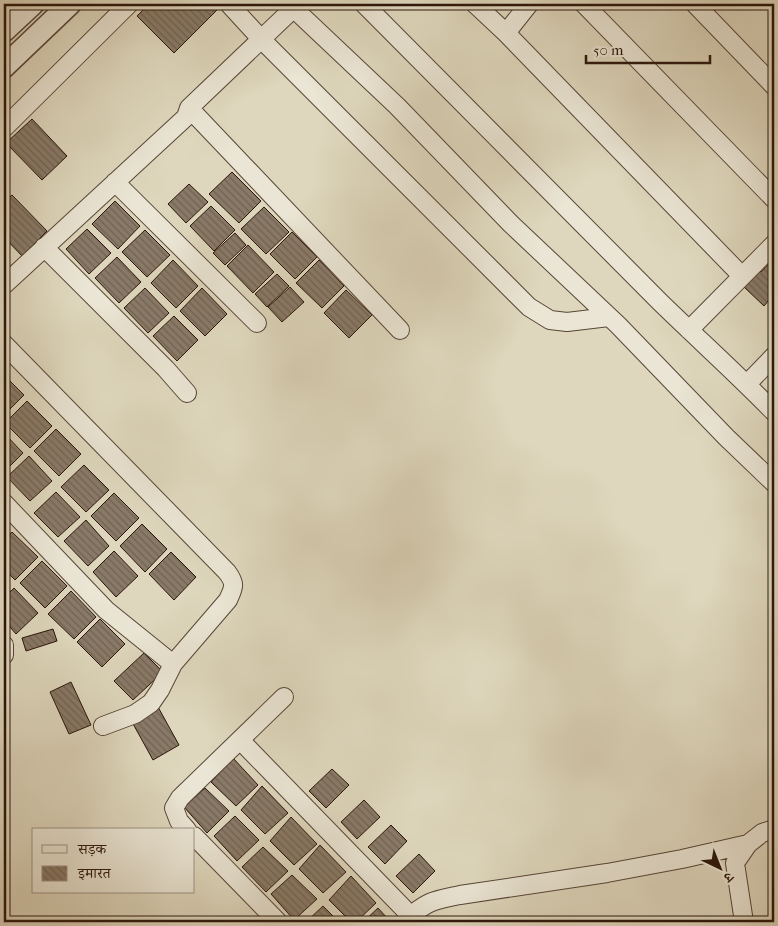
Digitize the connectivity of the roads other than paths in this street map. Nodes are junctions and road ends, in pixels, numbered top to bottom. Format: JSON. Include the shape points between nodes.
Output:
{"nodes":[{"id":1,"x":33,"y":4,"type":"edge"},
{"id":2,"x":70,"y":4,"type":"edge"},
{"id":3,"x":129,"y":4,"type":"edge"},
{"id":4,"x":229,"y":4,"type":"edge"},
{"id":5,"x":364,"y":4,"type":"edge"},
{"id":6,"x":475,"y":4,"type":"edge"},
{"id":7,"x":529,"y":4,"type":"edge"},
{"id":8,"x":584,"y":4,"type":"edge"},
{"id":9,"x":695,"y":4,"type":"edge"},
{"id":10,"x":294,"y":5,"type":"edge"},
{"id":11,"x":4,"y":31,"type":"edge"},
{"id":12,"x":506,"y":33,"type":"junction"},
{"id":13,"x":262,"y":40,"type":"junction"},
{"id":14,"x":4,"y":67,"type":"edge"},
{"id":15,"x":774,"y":86,"type":"edge"},
{"id":16,"x":190,"y":108,"type":"junction"},
{"id":17,"x":7,"y":117,"type":"edge"},
{"id":18,"x":115,"y":182,"type":"junction"},
{"id":19,"x":774,"y":199,"type":"edge"},
{"id":20,"x":774,"y":244,"type":"edge"},
{"id":21,"x":44,"y":248,"type":"junction"},
{"id":22,"x":742,"y":276,"type":"junction"},
{"id":23,"x":4,"y":285,"type":"edge"},
{"id":24,"x":609,"y":317,"type":"junction"},
{"id":25,"x":257,"y":323,"type":"dead end"},
{"id":26,"x":400,"y":330,"type":"dead end"},
{"id":27,"x":689,"y":330,"type":"junction"},
{"id":28,"x":4,"y":344,"type":"edge"},
{"id":29,"x":774,"y":356,"type":"edge"},
{"id":30,"x":747,"y":384,"type":"junction"},
{"id":31,"x":187,"y":393,"type":"dead end"},
{"id":32,"x":774,"y":412,"type":"edge"},
{"id":33,"x":774,"y":483,"type":"edge"},
{"id":34,"x":4,"y":503,"type":"edge"},
{"id":35,"x":4,"y":646,"type":"edge"},
{"id":36,"x":4,"y":655,"type":"edge"},
{"id":37,"x":173,"y":664,"type":"junction"},
{"id":38,"x":284,"y":697,"type":"dead end"},
{"id":39,"x":103,"y":726,"type":"dead end"},
{"id":40,"x":240,"y":740,"type":"junction"},
{"id":41,"x":185,"y":828,"type":"edge"},
{"id":42,"x":774,"y":829,"type":"edge"},
{"id":43,"x":195,"y":837,"type":"edge"},
{"id":44,"x":748,"y":844,"type":"junction"},
{"id":45,"x":408,"y":919,"type":"edge"},
{"id":46,"x":278,"y":922,"type":"edge"},
{"id":47,"x":744,"y":922,"type":"edge"}],
"edges":[{"from":1,"to":11,"type":"street"},
{"from":2,"to":14,"type":"street"},
{"from":3,"to":17,"type":"street"},
{"from":4,"to":13,"type":"street"},
{"from":5,"to":27,"type":"street"},
{"from":6,"to":12,"type":"street"},
{"from":7,"to":12,"type":"street"},
{"from":8,"to":19,"type":"street"},
{"from":9,"to":15,"type":"street"},
{"from":10,"to":13,"type":"street"},
{"from":10,"to":24,"type":"street","via":[[398,106],[511,224]]},
{"from":12,"to":22,"type":"street"},
{"from":13,"to":16,"type":"street"},
{"from":13,"to":24,"type":"street","via":[[529,307],[550,320],[567,322]]},
{"from":16,"to":18,"type":"street","via":[[186,117]]},
{"from":16,"to":26,"type":"street"},
{"from":18,"to":21,"type":"street"},
{"from":18,"to":25,"type":"street"},
{"from":20,"to":22,"type":"street"},
{"from":21,"to":23,"type":"street"},
{"from":21,"to":31,"type":"street"},
{"from":22,"to":27,"type":"street"},
{"from":24,"to":33,"type":"street"},
{"from":27,"to":30,"type":"street"},
{"from":28,"to":37,"type":"street","via":[[232,579],[234,588],[228,600]]},
{"from":29,"to":30,"type":"street"},
{"from":30,"to":32,"type":"street"},
{"from":34,"to":37,"type":"street","via":[[106,610]]},
{"from":35,"to":36,"type":"street"},
{"from":37,"to":39,"type":"street","via":[[150,703],[135,714]]},
{"from":38,"to":40,"type":"street"},
{"from":40,"to":41,"type":"street","via":[[180,798],[174,808]]},
{"from":40,"to":45,"type":"street"},
{"from":42,"to":44,"type":"street","via":[[762,832]]},
{"from":43,"to":46,"type":"street"},
{"from":44,"to":45,"type":"street","via":[[607,873],[437,899]]},
{"from":44,"to":47,"type":"street","via":[[735,863]]}]}
